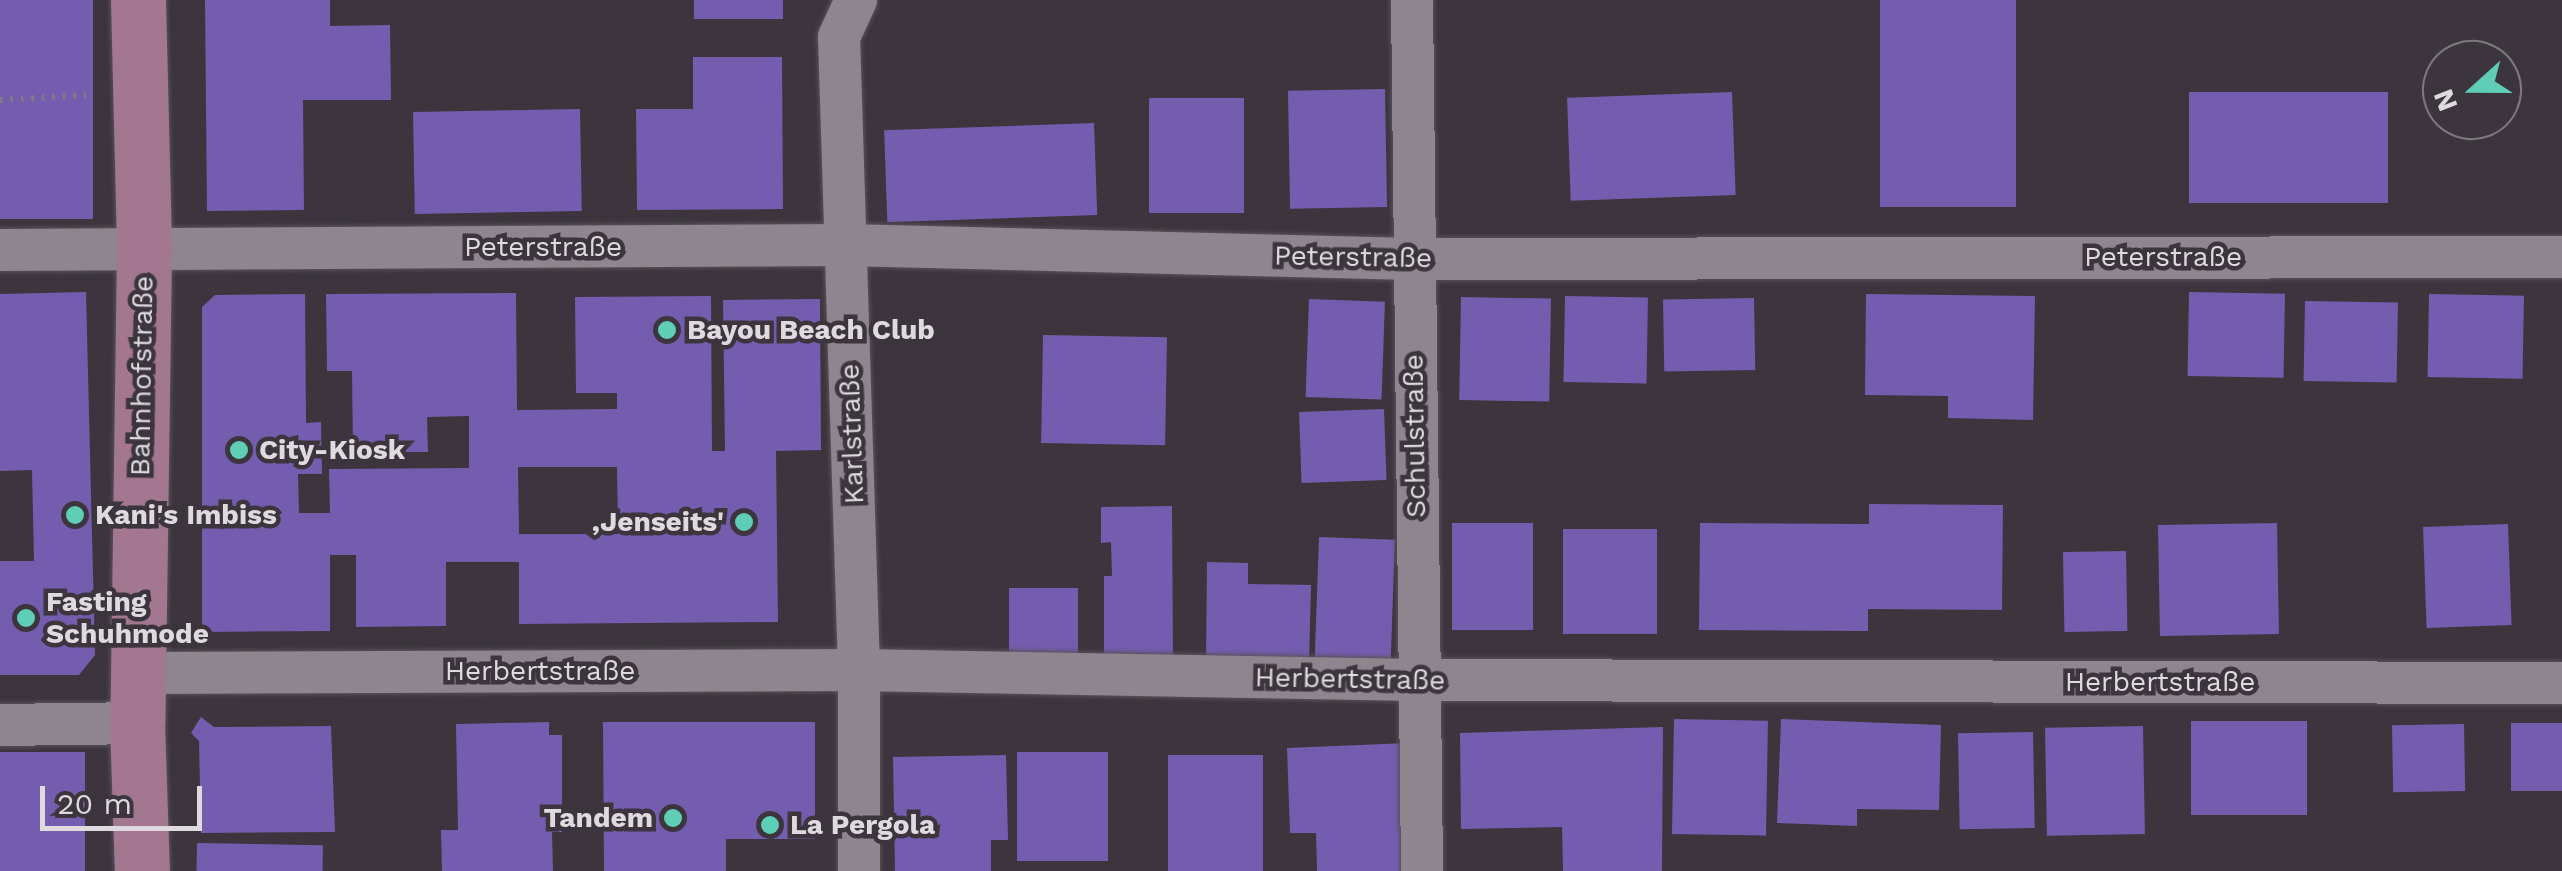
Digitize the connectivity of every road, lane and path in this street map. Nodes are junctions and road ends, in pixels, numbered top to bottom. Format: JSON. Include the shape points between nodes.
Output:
{"nodes":[{"id":1,"x":138,"y":0,"type":"edge"},
{"id":2,"x":856,"y":0,"type":"edge"},
{"id":3,"x":1412,"y":0,"type":"edge"},
{"id":4,"x":140,"y":92,"type":"junction"},
{"id":5,"x":0,"y":100,"type":"edge"},
{"id":6,"x":846,"y":245,"type":"junction"},
{"id":7,"x":0,"y":250,"type":"edge"},
{"id":8,"x":144,"y":250,"type":"junction"},
{"id":9,"x":2562,"y":257,"type":"edge"},
{"id":10,"x":1412,"y":258,"type":"junction"},
{"id":11,"x":860,"y":670,"type":"junction"},
{"id":12,"x":1419,"y":680,"type":"junction"},
{"id":13,"x":2562,"y":682,"type":"edge"},
{"id":14,"x":137,"y":698,"type":"junction"},
{"id":15,"x":0,"y":726,"type":"edge"},
{"id":16,"x":142,"y":871,"type":"edge"},
{"id":17,"x":859,"y":871,"type":"edge"},
{"id":18,"x":1422,"y":871,"type":"edge"}],
"edges":[{"from":1,"to":4,"type":"street","name":"Bahnhofstraße"},
{"from":2,"to":6,"type":"street","name":"Karlstraße","via":[[839,36]]},
{"from":3,"to":10,"type":"street","name":"Schulstraße"},
{"from":4,"to":5,"type":"path"},
{"from":4,"to":8,"type":"street","name":"Bahnhofstraße"},
{"from":6,"to":8,"type":"street","name":"Peterstraße"},
{"from":6,"to":10,"type":"street","name":"Peterstraße"},
{"from":6,"to":11,"type":"street","name":"Karlstraße"},
{"from":7,"to":8,"type":"street","name":"Peterstraße"},
{"from":8,"to":14,"type":"street","name":"Bahnhofstraße"},
{"from":9,"to":10,"type":"street","name":"Peterstraße"},
{"from":10,"to":12,"type":"street","name":"Schulstraße"},
{"from":11,"to":12,"type":"street","name":"Herbertstraße"},
{"from":11,"to":14,"type":"street","name":"Herbertstraße"},
{"from":11,"to":17,"type":"street","name":"Karlstraße"},
{"from":12,"to":13,"type":"street","name":"Herbertstraße"},
{"from":12,"to":18,"type":"street","name":"Schulstraße"},
{"from":14,"to":15,"type":"street","name":"Herbertstraße"},
{"from":14,"to":16,"type":"street","name":"Bahnhofstraße"}]}
